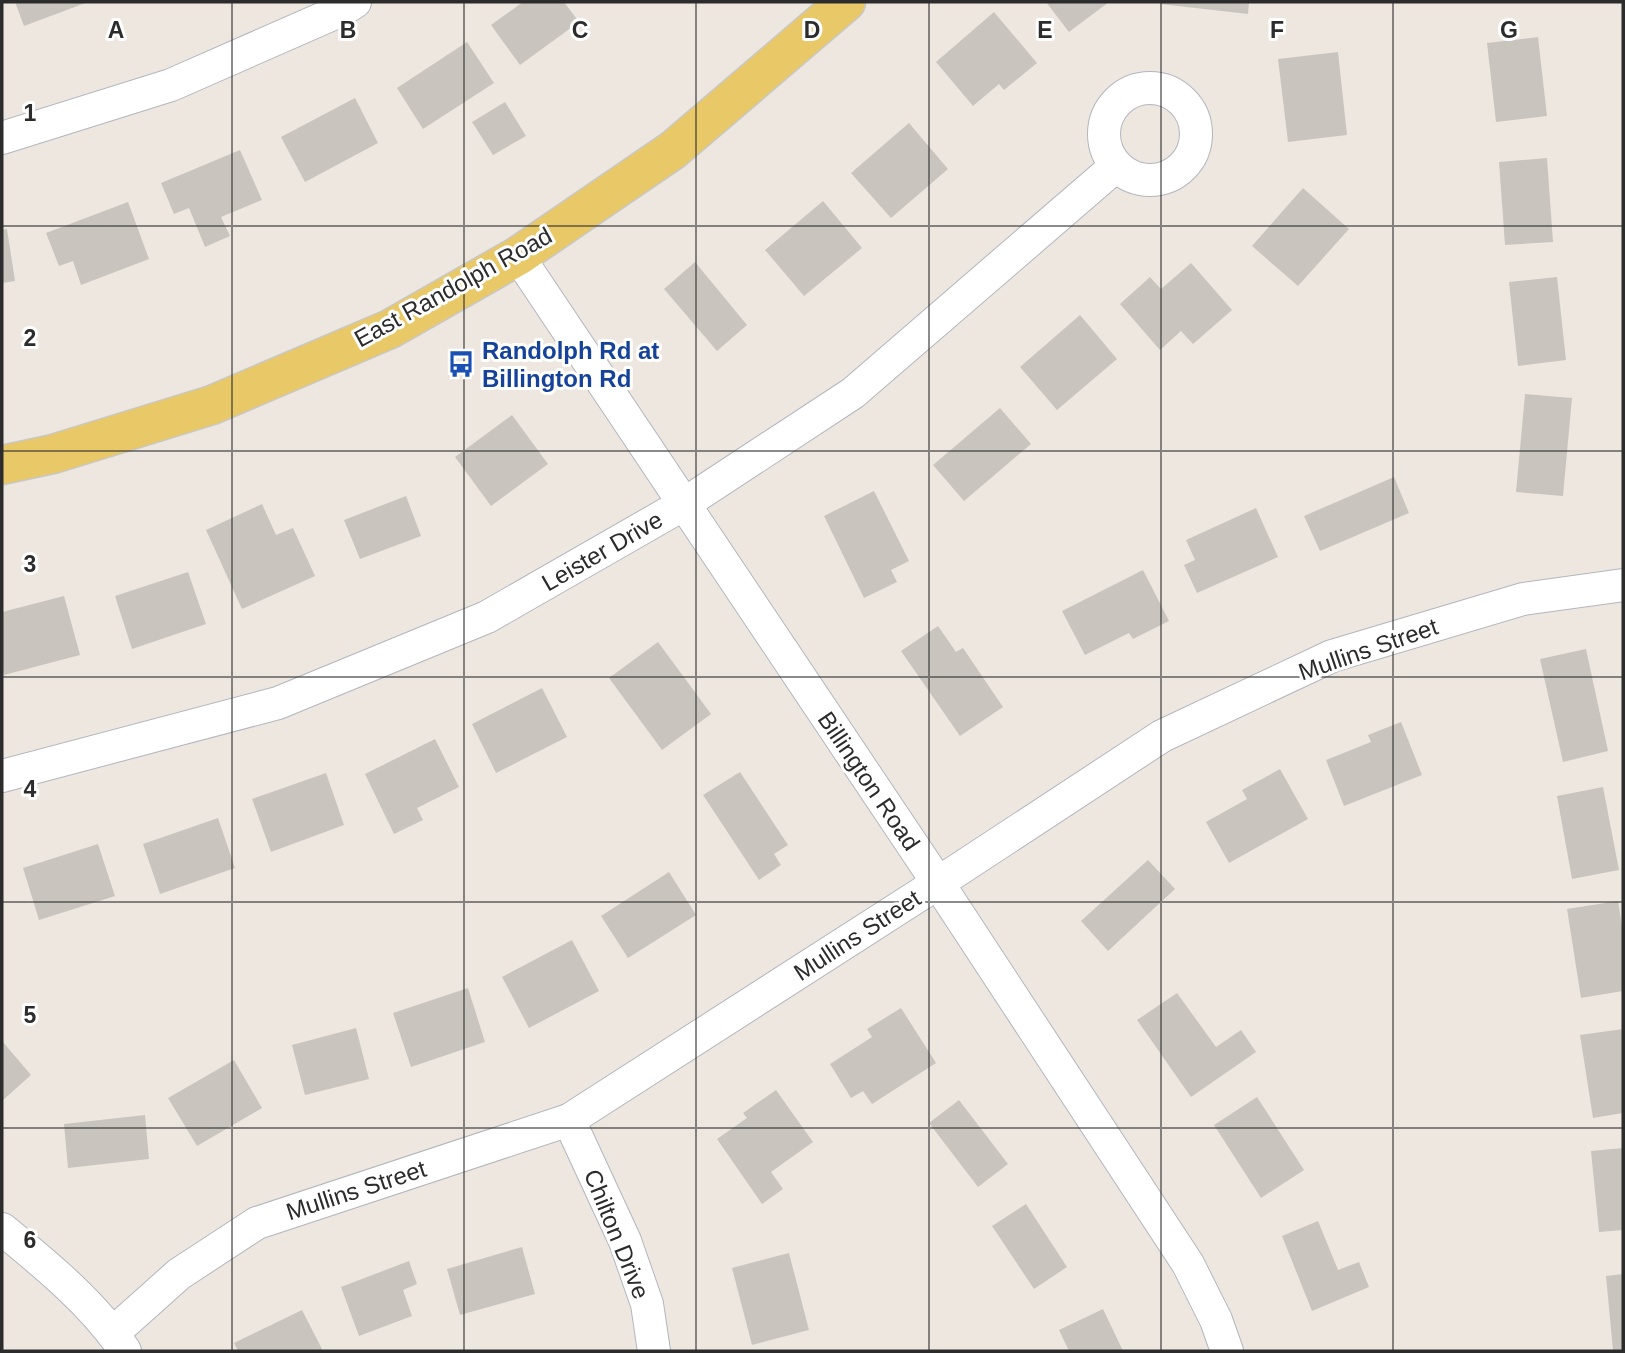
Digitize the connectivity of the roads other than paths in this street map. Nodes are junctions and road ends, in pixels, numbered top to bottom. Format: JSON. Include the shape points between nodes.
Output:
{"nodes":[{"id":1,"x":355,"y":2,"type":"edge"},
{"id":2,"x":846,"y":2,"type":"edge"},
{"id":3,"x":2,"y":138,"type":"edge"},
{"id":4,"x":1116,"y":166,"type":"dead end"},
{"id":5,"x":518,"y":256,"type":"junction"},
{"id":6,"x":2,"y":465,"type":"edge"},
{"id":7,"x":684,"y":504,"type":"junction"},
{"id":8,"x":1623,"y":585,"type":"edge"},
{"id":9,"x":2,"y":776,"type":"edge"},
{"id":10,"x":938,"y":883,"type":"junction"},
{"id":11,"x":569,"y":1120,"type":"junction"},
{"id":12,"x":2,"y":1229,"type":"edge"},
{"id":13,"x":119,"y":1342,"type":"edge"},
{"id":14,"x":654,"y":1351,"type":"edge"},
{"id":15,"x":1227,"y":1351,"type":"edge"}],
"edges":[{"from":1,"to":3,"type":"street","via":[[171,85]]},
{"from":2,"to":5,"type":"main road","name":"East Randolph Road","via":[[673,150]]},
{"from":4,"to":7,"type":"street","name":"Leister Drive","via":[[853,393]]},
{"from":5,"to":6,"type":"main road","name":"East Randolph Road","via":[[390,329],[212,405]]},
{"from":5,"to":7,"type":"street","name":"Billington Road"},
{"from":7,"to":9,"type":"street","name":"Leister Drive","via":[[487,617],[278,703]]},
{"from":7,"to":10,"type":"street","name":"Billington Road"},
{"from":8,"to":10,"type":"street","name":"Mullins Street","via":[[1523,599],[1332,656],[1162,736]]},
{"from":10,"to":11,"type":"street","name":"Mullins Street"},
{"from":10,"to":15,"type":"street","name":"Billington Road","via":[[1188,1264]]},
{"from":11,"to":13,"type":"street","name":"Mullins Street","via":[[257,1223],[179,1273]]},
{"from":11,"to":14,"type":"street","name":"Chilton Drive","via":[[625,1241],[647,1304]]},
{"from":12,"to":13,"type":"street","via":[[51,1269]]}]}
